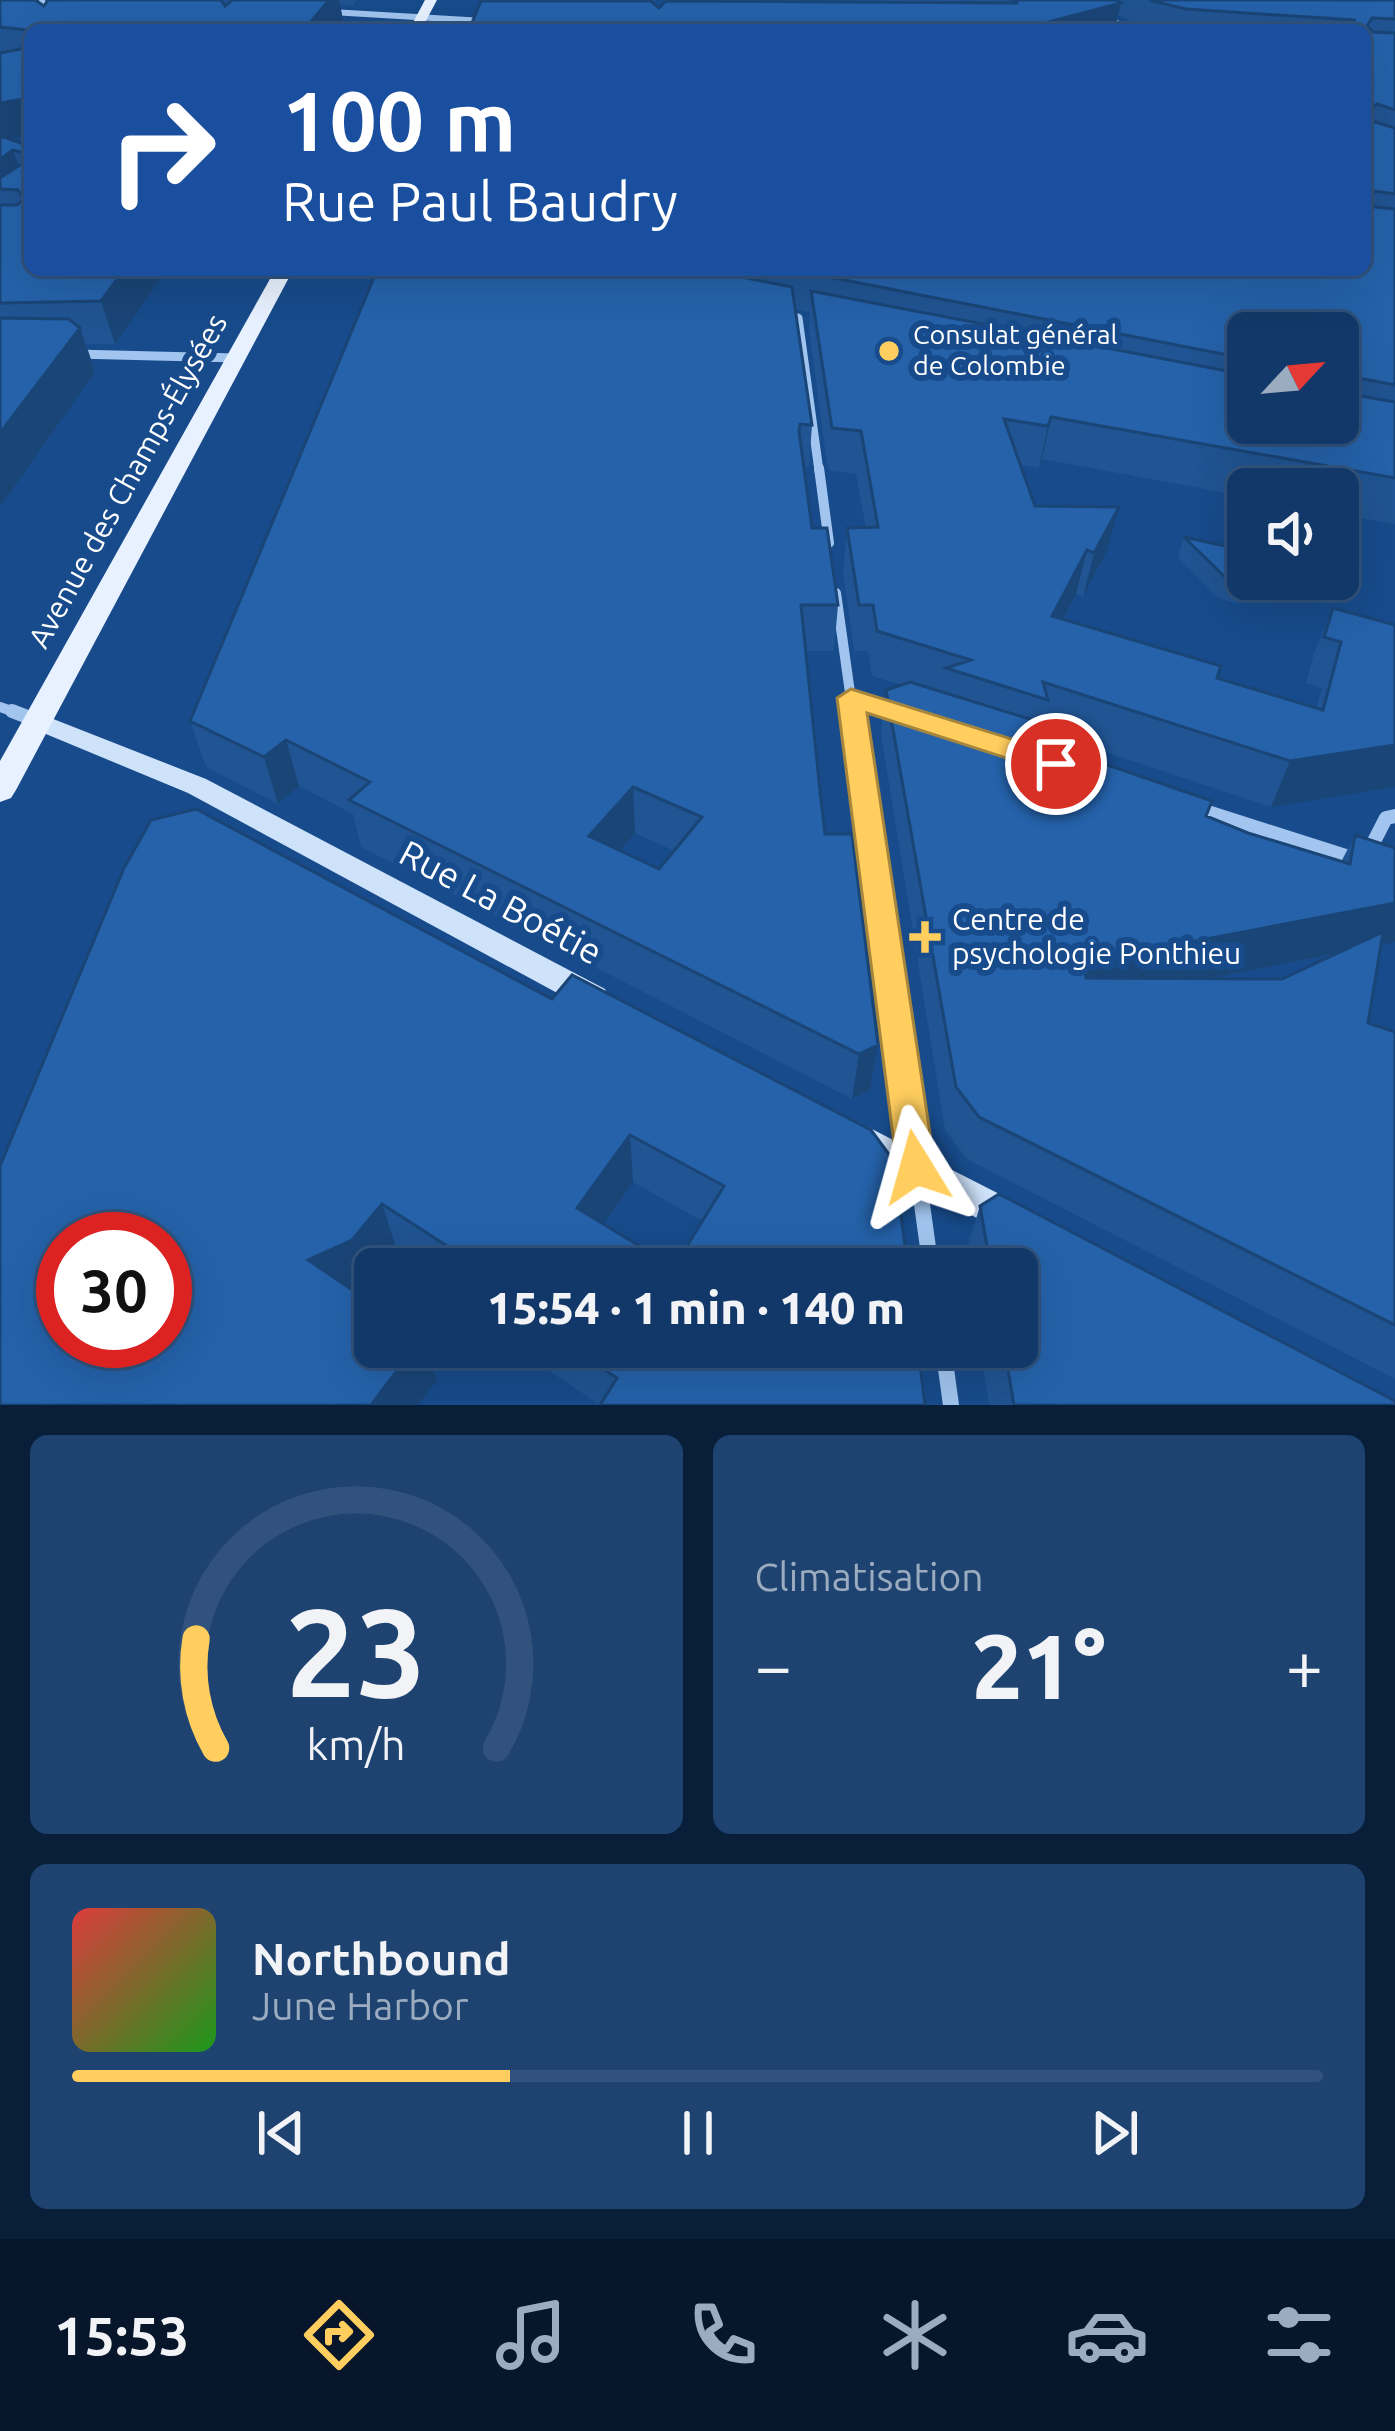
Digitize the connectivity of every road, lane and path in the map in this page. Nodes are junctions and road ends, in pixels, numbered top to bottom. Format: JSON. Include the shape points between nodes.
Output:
{"nodes":[{"id":1,"x":328,"y":12,"type":"dead end"},
{"id":2,"x":1098,"y":14,"type":"edge"},
{"id":3,"x":487,"y":21,"type":"edge"},
{"id":4,"x":411,"y":24,"type":"edge"},
{"id":5,"x":435,"y":24,"type":"edge"},
{"id":6,"x":1118,"y":24,"type":"edge"},
{"id":7,"x":281,"y":276,"type":"edge"},
{"id":8,"x":777,"y":314,"type":"edge"},
{"id":9,"x":798,"y":318,"type":"junction"},
{"id":10,"x":820,"y":322,"type":"edge"},
{"id":11,"x":62,"y":354,"type":"edge"},
{"id":12,"x":236,"y":358,"type":"junction"},
{"id":13,"x":831,"y":556,"type":"edge"},
{"id":14,"x":834,"y":580,"type":"edge"},
{"id":15,"x":851,"y":698,"type":"junction"},
{"id":16,"x":0,"y":707,"type":"edge"},
{"id":17,"x":38,"y":721,"type":"junction"},
{"id":18,"x":923,"y":721,"type":"edge"},
{"id":19,"x":0,"y":790,"type":"edge"},
{"id":20,"x":1189,"y":806,"type":"edge"},
{"id":21,"x":1395,"y":816,"type":"edge"},
{"id":22,"x":617,"y":1011,"type":"edge"},
{"id":23,"x":826,"y":1120,"type":"edge"},
{"id":24,"x":916,"y":1167,"type":"junction"},
{"id":25,"x":1051,"y":1239,"type":"edge"},
{"id":26,"x":928,"y":1248,"type":"edge"},
{"id":27,"x":946,"y":1368,"type":"edge"},
{"id":28,"x":951,"y":1405,"type":"edge"}],
"edges":[{"from":1,"to":4,"type":"street"},
{"from":2,"to":6,"type":"street"},
{"from":3,"to":5,"type":"street"},
{"from":7,"to":12,"type":"main road","name":"Avenue des Champs-Élysées"},
{"from":8,"to":9,"type":"street"},
{"from":9,"to":10,"type":"street"},
{"from":9,"to":13,"type":"street"},
{"from":11,"to":12,"type":"street"},
{"from":12,"to":17,"type":"main road","name":"Avenue des Champs-Élysées"},
{"from":14,"to":15,"type":"street"},
{"from":15,"to":18,"type":"street"},
{"from":15,"to":24,"type":"street"},
{"from":16,"to":17,"type":"street"},
{"from":17,"to":19,"type":"main road","name":"Avenue des Champs-Élysées"},
{"from":17,"to":22,"type":"street","name":"Rue La Boétie","via":[[197,786]]},
{"from":20,"to":21,"type":"street","via":[[1371,864],[1386,818]]},
{"from":23,"to":24,"type":"street"},
{"from":24,"to":25,"type":"street"},
{"from":24,"to":26,"type":"street"},
{"from":27,"to":28,"type":"street"}]}
